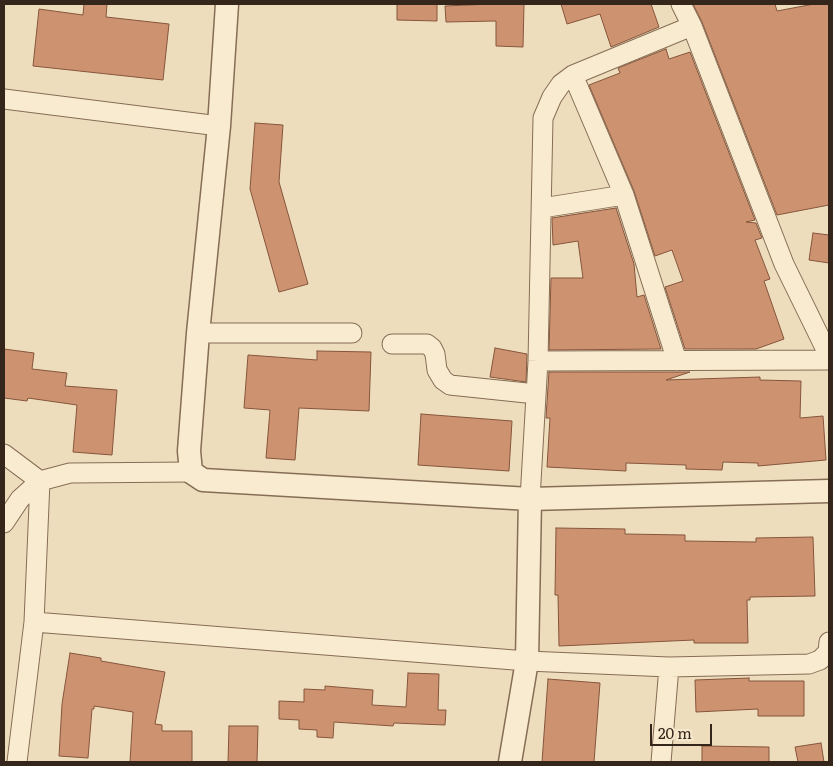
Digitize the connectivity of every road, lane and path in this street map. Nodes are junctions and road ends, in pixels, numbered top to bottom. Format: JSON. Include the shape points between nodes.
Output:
{"nodes":[{"id":1,"x":227,"y":4,"type":"edge"},
{"id":2,"x":681,"y":4,"type":"edge"},
{"id":3,"x":692,"y":26,"type":"junction"},
{"id":4,"x":573,"y":74,"type":"junction"},
{"id":5,"x":4,"y":100,"type":"edge"},
{"id":6,"x":219,"y":126,"type":"junction"},
{"id":7,"x":624,"y":195,"type":"junction"},
{"id":8,"x":542,"y":208,"type":"junction"},
{"id":9,"x":198,"y":333,"type":"junction"},
{"id":10,"x":352,"y":333,"type":"dead end"},
{"id":11,"x":392,"y":344,"type":"dead end"},
{"id":12,"x":829,"y":358,"type":"edge"},
{"id":13,"x":538,"y":361,"type":"junction"},
{"id":14,"x":677,"y":361,"type":"junction"},
{"id":15,"x":536,"y":394,"type":"junction"},
{"id":16,"x":4,"y":454,"type":"edge"},
{"id":17,"x":191,"y":472,"type":"junction"},
{"id":18,"x":40,"y":481,"type":"junction"},
{"id":19,"x":829,"y":491,"type":"edge"},
{"id":20,"x":530,"y":499,"type":"junction"},
{"id":21,"x":4,"y":523,"type":"edge"},
{"id":22,"x":34,"y":622,"type":"junction"},
{"id":23,"x":829,"y":642,"type":"edge"},
{"id":24,"x":527,"y":661,"type":"junction"},
{"id":25,"x":668,"y":667,"type":"junction"},
{"id":26,"x":17,"y":762,"type":"edge"},
{"id":27,"x":510,"y":762,"type":"edge"},
{"id":28,"x":661,"y":762,"type":"edge"}],
"edges":[{"from":1,"to":6,"type":"street"},
{"from":2,"to":3,"type":"street"},
{"from":3,"to":4,"type":"street"},
{"from":3,"to":12,"type":"street","via":[[784,264]]},
{"from":4,"to":7,"type":"street"},
{"from":4,"to":8,"type":"street","via":[[552,97],[543,118]]},
{"from":5,"to":6,"type":"street"},
{"from":6,"to":9,"type":"street"},
{"from":7,"to":8,"type":"street"},
{"from":7,"to":14,"type":"street"},
{"from":8,"to":13,"type":"street"},
{"from":9,"to":10,"type":"street"},
{"from":9,"to":17,"type":"street","via":[[189,451]]},
{"from":11,"to":15,"type":"street","via":[[427,344],[435,354],[438,370],[450,385]]},
{"from":12,"to":14,"type":"street"},
{"from":13,"to":14,"type":"street"},
{"from":13,"to":15,"type":"street"},
{"from":15,"to":20,"type":"street"},
{"from":16,"to":18,"type":"street"},
{"from":17,"to":18,"type":"street","via":[[70,473]]},
{"from":17,"to":20,"type":"street","via":[[203,480]]},
{"from":18,"to":21,"type":"street","via":[[20,499]]},
{"from":18,"to":22,"type":"street"},
{"from":19,"to":20,"type":"street"},
{"from":20,"to":24,"type":"street"},
{"from":22,"to":24,"type":"street"},
{"from":22,"to":26,"type":"street"},
{"from":23,"to":25,"type":"street","via":[[828,652],[809,664]]},
{"from":24,"to":25,"type":"street"},
{"from":24,"to":27,"type":"street"},
{"from":25,"to":28,"type":"street"}]}
